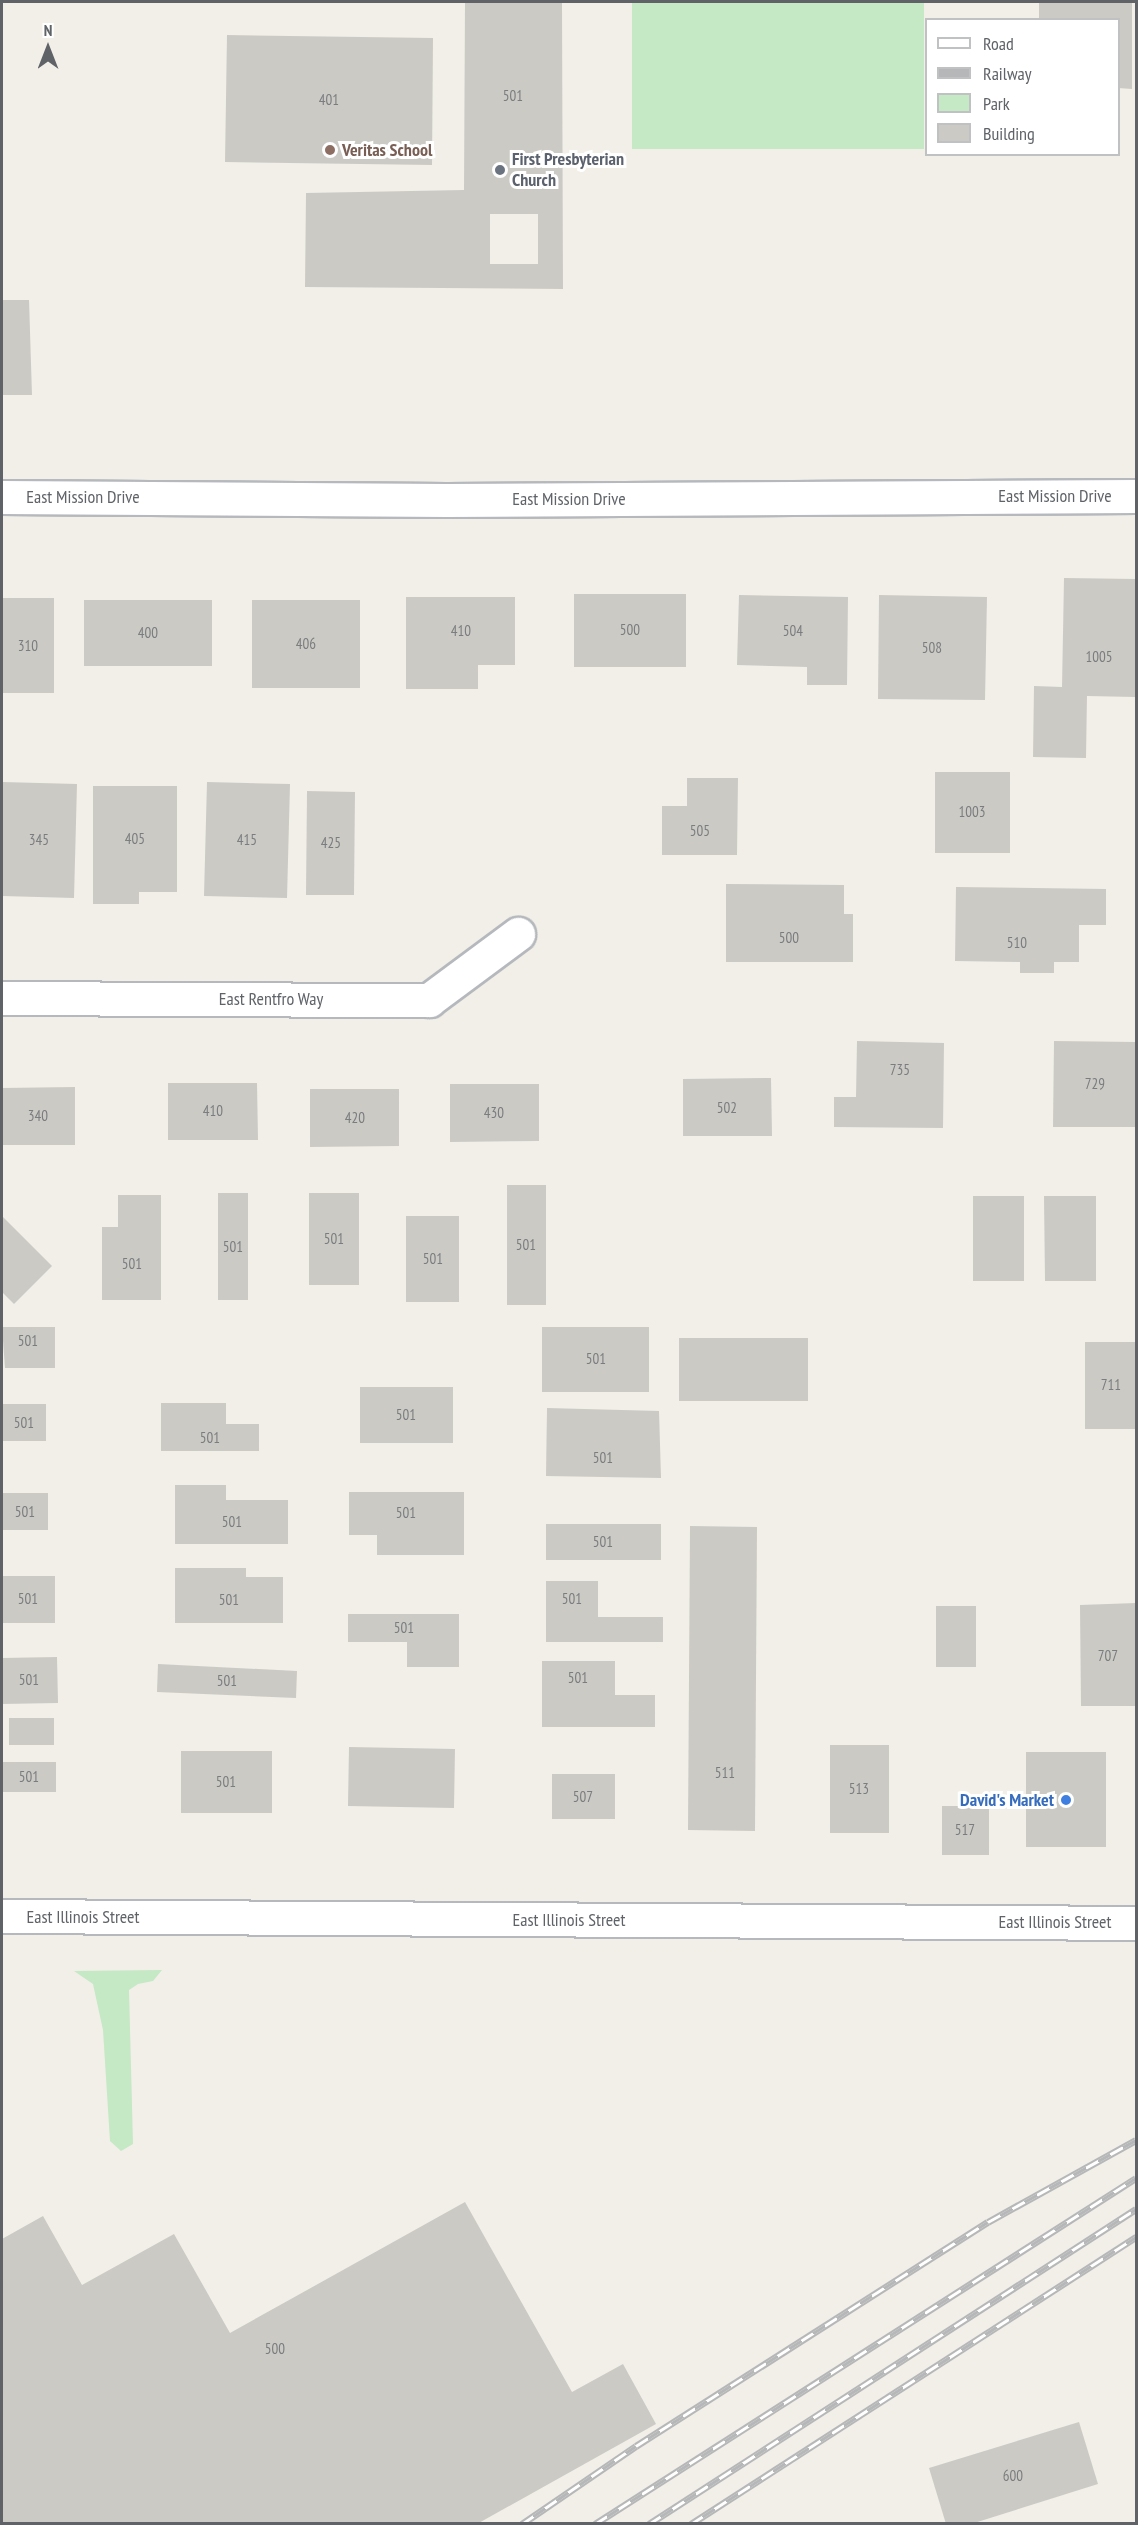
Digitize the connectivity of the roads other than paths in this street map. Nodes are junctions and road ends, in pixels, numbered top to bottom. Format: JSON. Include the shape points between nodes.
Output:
{"nodes":[{"id":1,"x":1137,"y":495,"type":"edge"},
{"id":2,"x":2,"y":497,"type":"edge"},
{"id":3,"x":518,"y":934,"type":"dead end"},
{"id":4,"x":2,"y":998,"type":"edge"},
{"id":5,"x":2,"y":1916,"type":"edge"},
{"id":6,"x":1137,"y":1923,"type":"edge"}],
"edges":[{"from":1,"to":2,"type":"street","name":"East Mission Drive","via":[[458,500]]},
{"from":3,"to":4,"type":"street","name":"East Rentfro Way","via":[[429,1000]]},
{"from":5,"to":6,"type":"street","name":"East Illinois Street"}]}
